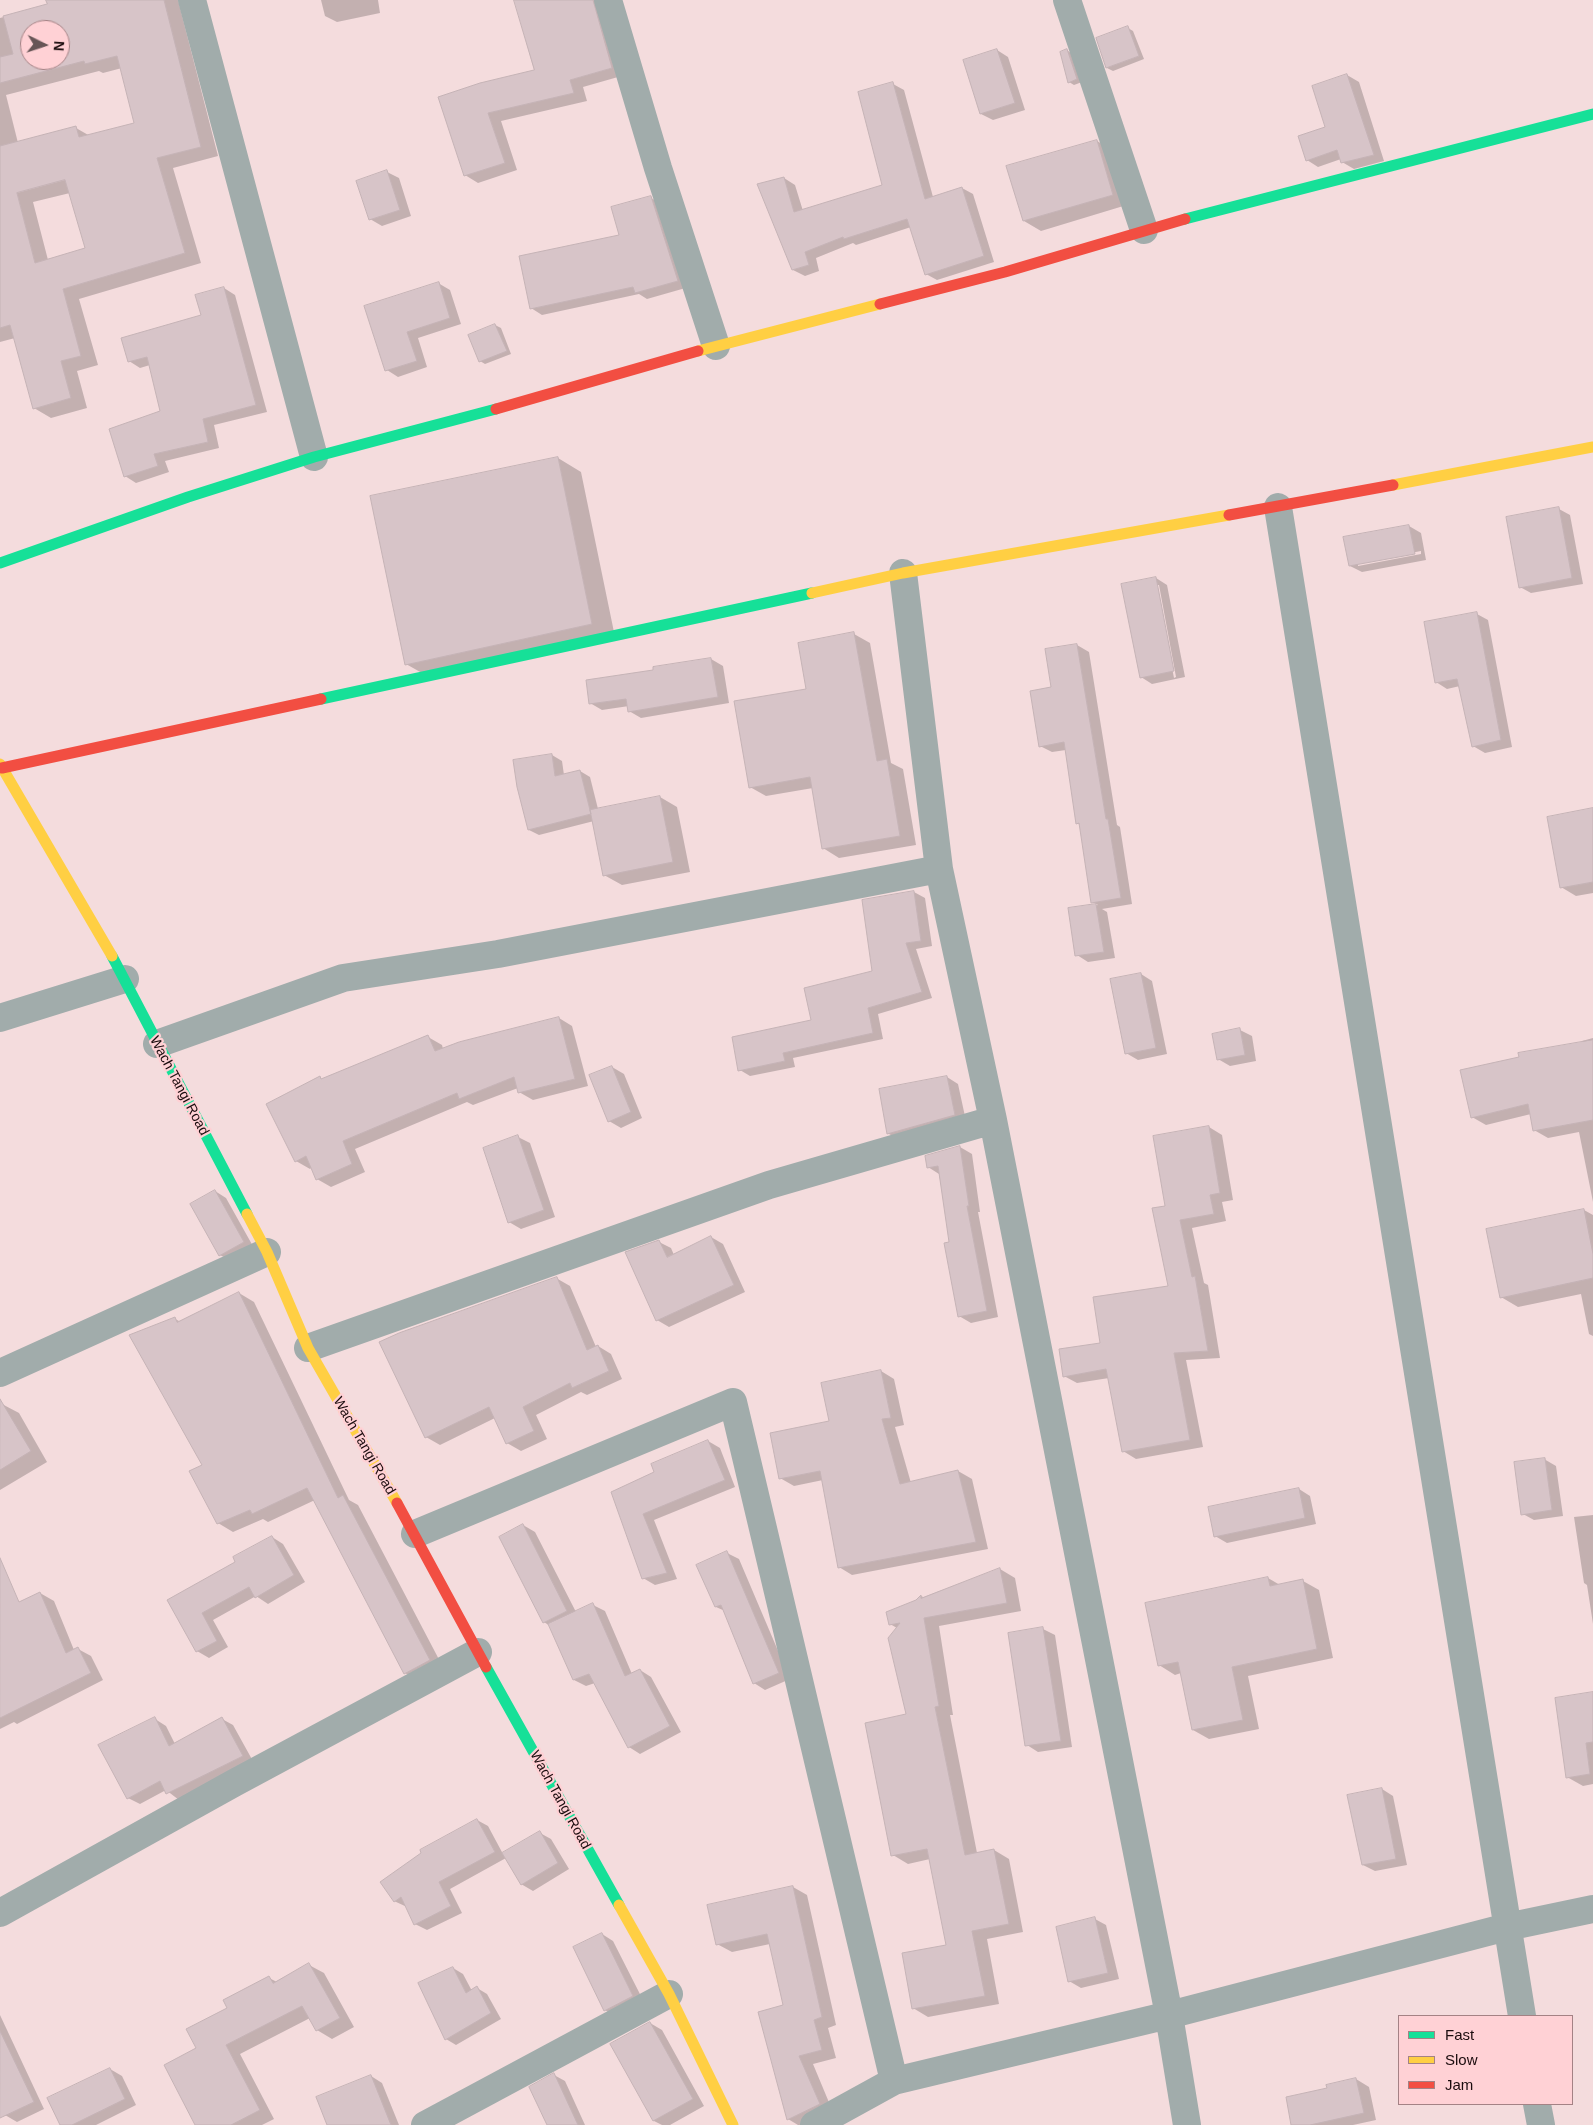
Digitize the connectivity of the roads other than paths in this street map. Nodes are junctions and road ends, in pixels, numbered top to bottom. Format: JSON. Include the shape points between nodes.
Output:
{"nodes":[{"id":1,"x":192,"y":0,"type":"edge"},
{"id":2,"x":608,"y":0,"type":"edge"},
{"id":3,"x":1067,"y":0,"type":"edge"},
{"id":4,"x":1593,"y":114,"type":"edge"},
{"id":5,"x":1144,"y":230,"type":"junction"},
{"id":6,"x":716,"y":346,"type":"junction"},
{"id":7,"x":1593,"y":447,"type":"edge"},
{"id":8,"x":314,"y":457,"type":"junction"},
{"id":9,"x":1278,"y":507,"type":"junction"},
{"id":10,"x":0,"y":563,"type":"edge"},
{"id":11,"x":903,"y":573,"type":"junction"},
{"id":12,"x":1,"y":766,"type":"edge"},
{"id":13,"x":939,"y":869,"type":"junction"},
{"id":14,"x":125,"y":979,"type":"junction"},
{"id":15,"x":0,"y":1018,"type":"edge"},
{"id":16,"x":157,"y":1044,"type":"junction"},
{"id":17,"x":992,"y":1120,"type":"junction"},
{"id":18,"x":267,"y":1252,"type":"junction"},
{"id":19,"x":308,"y":1348,"type":"junction"},
{"id":20,"x":0,"y":1373,"type":"edge"},
{"id":21,"x":414,"y":1534,"type":"junction"},
{"id":22,"x":478,"y":1652,"type":"junction"},
{"id":23,"x":1593,"y":1909,"type":"edge"},
{"id":24,"x":0,"y":1913,"type":"edge"},
{"id":25,"x":1507,"y":1927,"type":"junction"},
{"id":26,"x":669,"y":1994,"type":"junction"},
{"id":27,"x":1169,"y":2015,"type":"junction"},
{"id":28,"x":1522,"y":2015,"type":"edge"},
{"id":29,"x":894,"y":2081,"type":"junction"},
{"id":30,"x":1537,"y":2105,"type":"edge"},
{"id":31,"x":424,"y":2125,"type":"edge"},
{"id":32,"x":733,"y":2125,"type":"edge"},
{"id":33,"x":814,"y":2125,"type":"edge"},
{"id":34,"x":1187,"y":2125,"type":"edge"},
{"id":35,"x":1541,"y":2125,"type":"edge"}],
"edges":[{"from":1,"to":8,"type":"street"},
{"from":2,"to":6,"type":"street"},
{"from":3,"to":5,"type":"street"},
{"from":4,"to":5,"type":"street"},
{"from":5,"to":6,"type":"street","via":[[1005,272]]},
{"from":6,"to":8,"type":"street","via":[[470,417]]},
{"from":7,"to":9,"type":"street"},
{"from":8,"to":10,"type":"street"},
{"from":9,"to":11,"type":"street"},
{"from":9,"to":25,"type":"street"},
{"from":11,"to":12,"type":"street"},
{"from":11,"to":13,"type":"street"},
{"from":12,"to":14,"type":"street","name":"Wach Tangi Road"},
{"from":13,"to":16,"type":"street","via":[[498,954],[343,978]]},
{"from":13,"to":17,"type":"street"},
{"from":14,"to":15,"type":"street"},
{"from":14,"to":16,"type":"street","name":"Wach Tangi Road"},
{"from":16,"to":18,"type":"street","name":"Wach Tangi Road"},
{"from":17,"to":19,"type":"street","via":[[769,1185]]},
{"from":17,"to":27,"type":"street"},
{"from":18,"to":19,"type":"street","name":"Wach Tangi Road"},
{"from":18,"to":20,"type":"street"},
{"from":19,"to":21,"type":"street","name":"Wach Tangi Road"},
{"from":21,"to":22,"type":"street","name":"Wach Tangi Road"},
{"from":21,"to":29,"type":"street","via":[[733,1402]]},
{"from":22,"to":24,"type":"street"},
{"from":22,"to":26,"type":"street","name":"Wach Tangi Road"},
{"from":23,"to":25,"type":"street"},
{"from":25,"to":27,"type":"street"},
{"from":25,"to":28,"type":"street"},
{"from":26,"to":31,"type":"street"},
{"from":26,"to":32,"type":"street","name":"Wach Tangi Road"},
{"from":27,"to":29,"type":"street"},
{"from":27,"to":34,"type":"street"},
{"from":29,"to":33,"type":"street"},
{"from":30,"to":35,"type":"street"}]}
